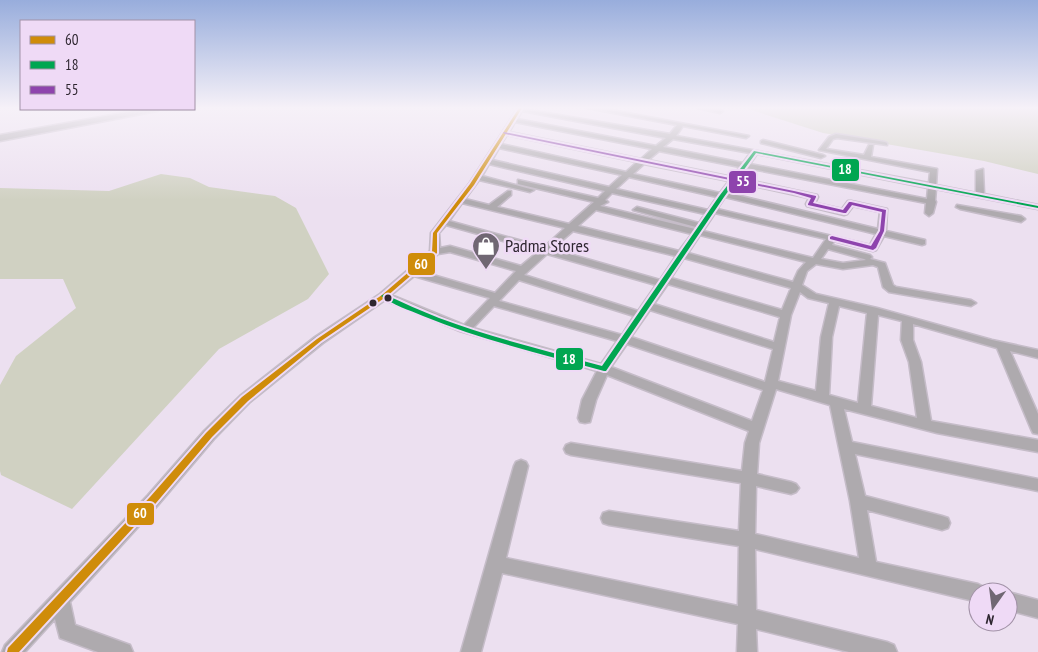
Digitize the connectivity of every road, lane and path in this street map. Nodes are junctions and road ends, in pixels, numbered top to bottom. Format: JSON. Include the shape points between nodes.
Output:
{"nodes":[{"id":1,"x":501,"y":138,"type":"edge"},
{"id":2,"x":533,"y":138,"type":"edge"},
{"id":3,"x":569,"y":138,"type":"edge"},
{"id":4,"x":610,"y":138,"type":"edge"},
{"id":5,"x":669,"y":138,"type":"edge"},
{"id":6,"x":685,"y":138,"type":"edge"},
{"id":7,"x":831,"y":138,"type":"edge"},
{"id":8,"x":851,"y":138,"type":"edge"},
{"id":9,"x":763,"y":142,"type":"dead end"},
{"id":10,"x":561,"y":144,"type":"junction"},
{"id":11,"x":885,"y":144,"type":"dead end"},
{"id":12,"x":497,"y":145,"type":"junction"},
{"id":13,"x":871,"y":146,"type":"dead end"},
{"id":14,"x":658,"y":148,"type":"junction"},
{"id":15,"x":755,"y":152,"type":"junction"},
{"id":16,"x":820,"y":157,"type":"junction"},
{"id":17,"x":866,"y":158,"type":"junction"},
{"id":18,"x":487,"y":161,"type":"junction"},
{"id":19,"x":643,"y":161,"type":"junction"},
{"id":20,"x":537,"y":163,"type":"junction"},
{"id":21,"x":744,"y":164,"type":"junction"},
{"id":22,"x":980,"y":171,"type":"dead end"},
{"id":23,"x":627,"y":174,"type":"junction"},
{"id":24,"x":477,"y":177,"type":"junction"},
{"id":25,"x":732,"y":180,"type":"junction"},
{"id":26,"x":521,"y":182,"type":"dead end"},
{"id":27,"x":932,"y":186,"type":"junction"},
{"id":28,"x":610,"y":190,"type":"junction"},
{"id":29,"x":508,"y":193,"type":"dead end"},
{"id":30,"x":722,"y":195,"type":"junction"},
{"id":31,"x":980,"y":195,"type":"junction"},
{"id":32,"x":460,"y":200,"type":"junction"},
{"id":33,"x":932,"y":202,"type":"junction"},
{"id":34,"x":1020,"y":203,"type":"junction"},
{"id":35,"x":596,"y":205,"type":"junction"},
{"id":36,"x":491,"y":207,"type":"junction"},
{"id":37,"x":960,"y":207,"type":"dead end"},
{"id":38,"x":1038,"y":207,"type":"edge"},
{"id":39,"x":711,"y":212,"type":"junction"},
{"id":40,"x":929,"y":213,"type":"dead end"},
{"id":41,"x":1022,"y":219,"type":"junction"},
{"id":42,"x":443,"y":222,"type":"junction"},
{"id":43,"x":571,"y":227,"type":"junction"},
{"id":44,"x":1023,"y":228,"type":"dead end"},
{"id":45,"x":699,"y":229,"type":"junction"},
{"id":46,"x":882,"y":231,"type":"junction"},
{"id":47,"x":829,"y":242,"type":"junction"},
{"id":48,"x":922,"y":242,"type":"dead end"},
{"id":49,"x":545,"y":249,"type":"junction"},
{"id":50,"x":435,"y":252,"type":"junction"},
{"id":51,"x":683,"y":255,"type":"junction"},
{"id":52,"x":867,"y":257,"type":"dead end"},
{"id":53,"x":815,"y":261,"type":"junction"},
{"id":54,"x":412,"y":272,"type":"junction"},
{"id":55,"x":520,"y":273,"type":"junction"},
{"id":56,"x":664,"y":282,"type":"junction"},
{"id":57,"x":797,"y":286,"type":"junction"},
{"id":58,"x":384,"y":296,"type":"junction"},
{"id":59,"x":494,"y":299,"type":"junction"},
{"id":60,"x":835,"y":302,"type":"junction"},
{"id":61,"x":971,"y":303,"type":"dead end"},
{"id":62,"x":644,"y":310,"type":"junction"},
{"id":63,"x":873,"y":310,"type":"junction"},
{"id":64,"x":786,"y":315,"type":"junction"},
{"id":65,"x":908,"y":319,"type":"junction"},
{"id":66,"x":466,"y":329,"type":"junction"},
{"id":67,"x":624,"y":339,"type":"junction"},
{"id":68,"x":1002,"y":346,"type":"junction"},
{"id":69,"x":779,"y":347,"type":"junction"},
{"id":70,"x":1038,"y":354,"type":"edge"},
{"id":71,"x":604,"y":369,"type":"junction"},
{"id":72,"x":770,"y":386,"type":"junction"},
{"id":73,"x":829,"y":400,"type":"junction"},
{"id":74,"x":864,"y":408,"type":"junction"},
{"id":75,"x":585,"y":418,"type":"dead end"},
{"id":76,"x":925,"y":423,"type":"junction"},
{"id":77,"x":757,"y":428,"type":"junction"},
{"id":78,"x":1038,"y":429,"type":"edge"},
{"id":79,"x":845,"y":446,"type":"junction"},
{"id":80,"x":1038,"y":446,"type":"edge"},
{"id":81,"x":571,"y":449,"type":"dead end"},
{"id":82,"x":522,"y":466,"type":"dead end"},
{"id":83,"x":749,"y":478,"type":"junction"},
{"id":84,"x":1038,"y":485,"type":"edge"},
{"id":85,"x":792,"y":488,"type":"dead end"},
{"id":86,"x":858,"y":502,"type":"junction"},
{"id":87,"x":609,"y":518,"type":"dead end"},
{"id":88,"x":942,"y":523,"type":"dead end"},
{"id":89,"x":747,"y":540,"type":"junction"},
{"id":90,"x":496,"y":564,"type":"junction"},
{"id":91,"x":869,"y":568,"type":"junction"},
{"id":92,"x":968,"y":591,"type":"edge"},
{"id":93,"x":60,"y":601,"type":"junction"},
{"id":94,"x":1018,"y":604,"type":"edge"},
{"id":95,"x":1038,"y":609,"type":"edge"},
{"id":96,"x":747,"y":617,"type":"junction"},
{"id":97,"x":12,"y":652,"type":"edge"},
{"id":98,"x":123,"y":652,"type":"edge"},
{"id":99,"x":471,"y":652,"type":"edge"},
{"id":100,"x":747,"y":652,"type":"edge"},
{"id":101,"x":887,"y":652,"type":"edge"}],
"edges":[{"from":1,"to":12,"type":"street"},
{"from":2,"to":10,"type":"street"},
{"from":3,"to":10,"type":"street"},
{"from":4,"to":14,"type":"street"},
{"from":5,"to":14,"type":"street"},
{"from":6,"to":15,"type":"street"},
{"from":7,"to":16,"type":"street"},
{"from":8,"to":11,"type":"street"},
{"from":9,"to":16,"type":"street"},
{"from":10,"to":19,"type":"street"},
{"from":10,"to":20,"type":"street"},
{"from":12,"to":18,"type":"street"},
{"from":12,"to":20,"type":"street"},
{"from":13,"to":17,"type":"street"},
{"from":14,"to":19,"type":"street"},
{"from":14,"to":21,"type":"street"},
{"from":15,"to":16,"type":"street"},
{"from":15,"to":21,"type":"street"},
{"from":16,"to":17,"type":"street"},
{"from":16,"to":27,"type":"street"},
{"from":17,"to":27,"type":"street","via":[[934,171]]},
{"from":18,"to":20,"type":"street"},
{"from":18,"to":24,"type":"street"},
{"from":19,"to":23,"type":"street"},
{"from":19,"to":25,"type":"street"},
{"from":20,"to":23,"type":"street"},
{"from":20,"to":28,"type":"street"},
{"from":21,"to":25,"type":"street"},
{"from":21,"to":33,"type":"street"},
{"from":22,"to":31,"type":"street"},
{"from":23,"to":28,"type":"street"},
{"from":23,"to":30,"type":"street"},
{"from":24,"to":32,"type":"street"},
{"from":24,"to":35,"type":"street"},
{"from":25,"to":30,"type":"street"},
{"from":25,"to":46,"type":"street","via":[[814,197],[810,204],[844,212],[851,203],[884,212]]},
{"from":26,"to":35,"type":"street"},
{"from":27,"to":31,"type":"street"},
{"from":27,"to":33,"type":"street"},
{"from":28,"to":35,"type":"street"},
{"from":28,"to":39,"type":"street"},
{"from":29,"to":36,"type":"street"},
{"from":30,"to":39,"type":"street"},
{"from":30,"to":46,"type":"street"},
{"from":31,"to":34,"type":"street"},
{"from":32,"to":36,"type":"street"},
{"from":32,"to":42,"type":"street"},
{"from":33,"to":40,"type":"street"},
{"from":34,"to":38,"type":"street"},
{"from":34,"to":41,"type":"street"},
{"from":35,"to":43,"type":"street"},
{"from":35,"to":45,"type":"street"},
{"from":36,"to":43,"type":"street"},
{"from":37,"to":41,"type":"street"},
{"from":39,"to":45,"type":"street"},
{"from":39,"to":47,"type":"street"},
{"from":41,"to":44,"type":"street"},
{"from":42,"to":49,"type":"street"},
{"from":42,"to":50,"type":"street","via":[[435,233]]},
{"from":43,"to":49,"type":"street"},
{"from":43,"to":51,"type":"street"},
{"from":45,"to":51,"type":"street"},
{"from":45,"to":53,"type":"street"},
{"from":46,"to":47,"type":"street","via":[[873,248]]},
{"from":46,"to":48,"type":"street"},
{"from":47,"to":52,"type":"street"},
{"from":47,"to":53,"type":"street"},
{"from":49,"to":55,"type":"street"},
{"from":49,"to":56,"type":"street"},
{"from":50,"to":54,"type":"street"},
{"from":50,"to":55,"type":"street","via":[[450,249]]},
{"from":51,"to":56,"type":"street"},
{"from":51,"to":57,"type":"street"},
{"from":53,"to":57,"type":"street","via":[[800,273]]},
{"from":53,"to":61,"type":"street","via":[[835,266],[878,262],[882,265],[888,287],[893,290]]},
{"from":54,"to":58,"type":"street"},
{"from":54,"to":59,"type":"street"},
{"from":55,"to":59,"type":"street"},
{"from":55,"to":62,"type":"street"},
{"from":56,"to":62,"type":"street"},
{"from":56,"to":64,"type":"street"},
{"from":57,"to":60,"type":"street","via":[[812,296]]},
{"from":57,"to":64,"type":"street"},
{"from":58,"to":66,"type":"street","via":[[406,308]]},
{"from":58,"to":93,"type":"street","via":[[319,340],[245,399]]},
{"from":59,"to":66,"type":"street"},
{"from":59,"to":67,"type":"street"},
{"from":60,"to":63,"type":"street"},
{"from":60,"to":73,"type":"street","via":[[824,348]]},
{"from":62,"to":67,"type":"street"},
{"from":62,"to":69,"type":"street"},
{"from":63,"to":65,"type":"street"},
{"from":63,"to":74,"type":"street"},
{"from":64,"to":69,"type":"street"},
{"from":65,"to":68,"type":"street"},
{"from":65,"to":76,"type":"street","via":[[907,340],[915,362]]},
{"from":66,"to":71,"type":"street"},
{"from":67,"to":71,"type":"street"},
{"from":67,"to":72,"type":"street"},
{"from":68,"to":70,"type":"street"},
{"from":68,"to":78,"type":"street"},
{"from":69,"to":72,"type":"street"},
{"from":71,"to":75,"type":"street","via":[[589,400]]},
{"from":71,"to":77,"type":"street"},
{"from":72,"to":73,"type":"street"},
{"from":72,"to":77,"type":"street"},
{"from":73,"to":74,"type":"street"},
{"from":73,"to":79,"type":"street"},
{"from":74,"to":76,"type":"street"},
{"from":76,"to":80,"type":"street"},
{"from":77,"to":83,"type":"street","via":[[752,443]]},
{"from":79,"to":84,"type":"street"},
{"from":79,"to":86,"type":"street"},
{"from":81,"to":83,"type":"street"},
{"from":82,"to":90,"type":"street"},
{"from":83,"to":85,"type":"street"},
{"from":83,"to":89,"type":"street"},
{"from":86,"to":88,"type":"street"},
{"from":86,"to":91,"type":"street"},
{"from":87,"to":89,"type":"street"},
{"from":89,"to":91,"type":"street"},
{"from":89,"to":96,"type":"street"},
{"from":90,"to":96,"type":"street"},
{"from":90,"to":99,"type":"street"},
{"from":91,"to":92,"type":"street"},
{"from":93,"to":97,"type":"street"},
{"from":93,"to":98,"type":"street","via":[[68,631]]},
{"from":94,"to":95,"type":"street"},
{"from":96,"to":100,"type":"street"},
{"from":96,"to":101,"type":"street"}]}
